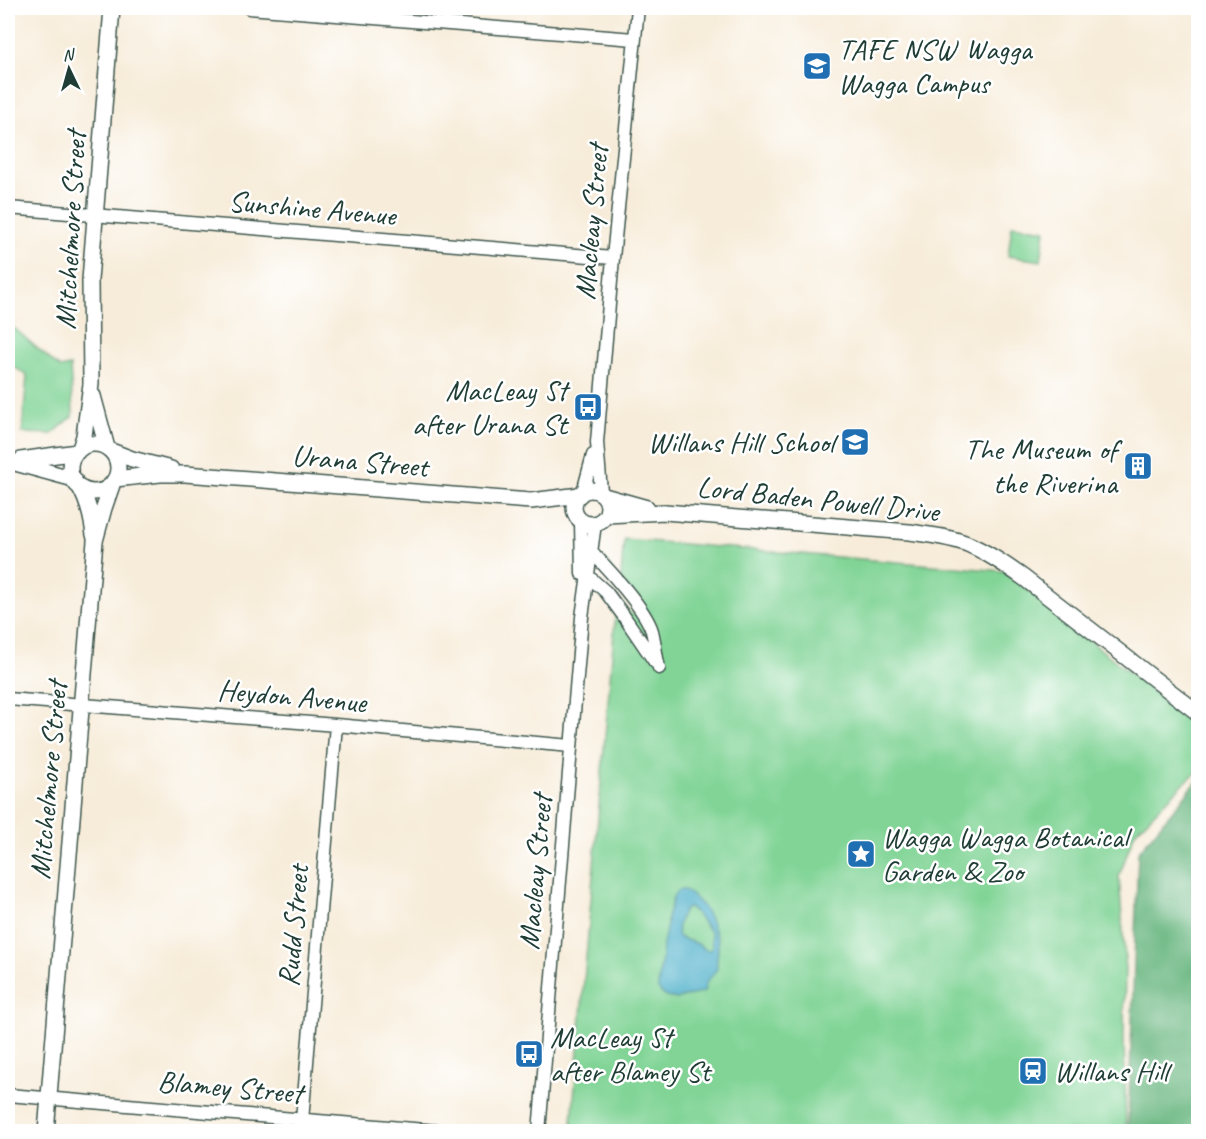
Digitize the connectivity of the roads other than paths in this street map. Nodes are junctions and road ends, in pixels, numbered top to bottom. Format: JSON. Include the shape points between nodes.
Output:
{"nodes":[{"id":1,"x":112,"y":8,"type":"edge"},
{"id":2,"x":249,"y":8,"type":"edge"},
{"id":3,"x":638,"y":8,"type":"edge"},
{"id":4,"x":634,"y":39,"type":"junction"},
{"id":5,"x":8,"y":208,"type":"edge"},
{"id":6,"x":95,"y":216,"type":"junction"},
{"id":7,"x":613,"y":258,"type":"junction"},
{"id":8,"x":91,"y":384,"type":"junction"},
{"id":9,"x":597,"y":442,"type":"junction"},
{"id":10,"x":109,"y":449,"type":"junction"},
{"id":11,"x":78,"y":451,"type":"junction"},
{"id":12,"x":8,"y":461,"type":"edge"},
{"id":13,"x":185,"y":474,"type":"junction"},
{"id":14,"x":114,"y":481,"type":"junction"},
{"id":15,"x":77,"y":482,"type":"junction"},
{"id":16,"x":581,"y":493,"type":"junction"},
{"id":17,"x":603,"y":494,"type":"junction"},
{"id":18,"x":531,"y":501,"type":"junction"},
{"id":19,"x":665,"y":512,"type":"junction"},
{"id":20,"x":589,"y":518,"type":"junction"},
{"id":21,"x":95,"y":541,"type":"junction"},
{"id":22,"x":591,"y":551,"type":"junction"},
{"id":23,"x":588,"y":576,"type":"junction"},
{"id":24,"x":582,"y":617,"type":"junction"},
{"id":25,"x":8,"y":699,"type":"edge"},
{"id":26,"x":81,"y":705,"type":"junction"},
{"id":27,"x":1198,"y":713,"type":"edge"},
{"id":28,"x":336,"y":725,"type":"junction"},
{"id":29,"x":571,"y":746,"type":"junction"},
{"id":30,"x":8,"y":1095,"type":"edge"},
{"id":31,"x":48,"y":1099,"type":"junction"},
{"id":32,"x":302,"y":1125,"type":"edge"},
{"id":33,"x":46,"y":1131,"type":"edge"},
{"id":34,"x":449,"y":1131,"type":"edge"},
{"id":35,"x":539,"y":1131,"type":"edge"}],
"edges":[{"from":1,"to":6,"type":"street","name":"Mitchelmore Street"},
{"from":2,"to":4,"type":"street"},
{"from":3,"to":4,"type":"street","name":"Macleay Street"},
{"from":4,"to":7,"type":"street","name":"Macleay Street"},
{"from":5,"to":6,"type":"street","name":"Sunshine Avenue"},
{"from":6,"to":7,"type":"street","name":"Sunshine Avenue"},
{"from":6,"to":8,"type":"street","name":"Mitchelmore Street"},
{"from":7,"to":9,"type":"street","name":"Macleay Street"},
{"from":8,"to":10,"type":"street","name":"Mitchelmore Street"},
{"from":8,"to":11,"type":"street","name":"Mitchelmore Street"},
{"from":9,"to":16,"type":"street","name":"Macleay Street"},
{"from":9,"to":17,"type":"street","name":"Macleay Street"},
{"from":10,"to":11,"type":"street","via":[[92,444]]},
{"from":10,"to":13,"type":"street","name":"Urana Street"},
{"from":10,"to":14,"type":"street","via":[[118,463]]},
{"from":11,"to":12,"type":"street"},
{"from":11,"to":15,"type":"street","via":[[71,466]]},
{"from":12,"to":15,"type":"street"},
{"from":13,"to":14,"type":"street","name":"Urana Street"},
{"from":13,"to":18,"type":"street","name":"Urana Street"},
{"from":14,"to":15,"type":"street","via":[[96,491],[84,489]]},
{"from":14,"to":21,"type":"street","name":"Mitchelmore Street"},
{"from":15,"to":21,"type":"street","name":"Mitchelmore Street","via":[[90,508]]},
{"from":16,"to":17,"type":"street","via":[[593,489]]},
{"from":16,"to":18,"type":"street","name":"Urana Street"},
{"from":16,"to":20,"type":"street","via":[[574,505]]},
{"from":17,"to":19,"type":"street","name":"Lord Baden Powell Drive"},
{"from":17,"to":20,"type":"street","via":[[608,509]]},
{"from":18,"to":20,"type":"street","name":"Urana Street"},
{"from":19,"to":20,"type":"street","name":"Lord Baden Powell Drive"},
{"from":19,"to":27,"type":"street","name":"Lord Baden Powell Drive","via":[[909,532],[968,544],[1024,578]]},
{"from":20,"to":22,"type":"street","name":"Macleay Street"},
{"from":20,"to":24,"type":"street","name":"Macleay Street"},
{"from":21,"to":26,"type":"street","name":"Mitchelmore Street"},
{"from":22,"to":23,"type":"street","name":"Macleay Street"},
{"from":22,"to":23,"type":"street","via":[[646,619],[659,668],[606,592]]},
{"from":23,"to":24,"type":"street","name":"Macleay Street"},
{"from":24,"to":29,"type":"street","name":"Macleay Street"},
{"from":25,"to":26,"type":"street","name":"Heydon Avenue"},
{"from":26,"to":28,"type":"street","name":"Heydon Avenue"},
{"from":26,"to":31,"type":"street","name":"Mitchelmore Street"},
{"from":28,"to":29,"type":"street","name":"Heydon Avenue"},
{"from":28,"to":32,"type":"street","name":"Rudd Street"},
{"from":29,"to":35,"type":"street","name":"Macleay Street"},
{"from":30,"to":31,"type":"street","name":"Blamey Street"},
{"from":31,"to":32,"type":"street","name":"Blamey Street"},
{"from":31,"to":33,"type":"street","name":"Mitchelmore Street"},
{"from":32,"to":34,"type":"street","name":"Blamey Street"}]}
